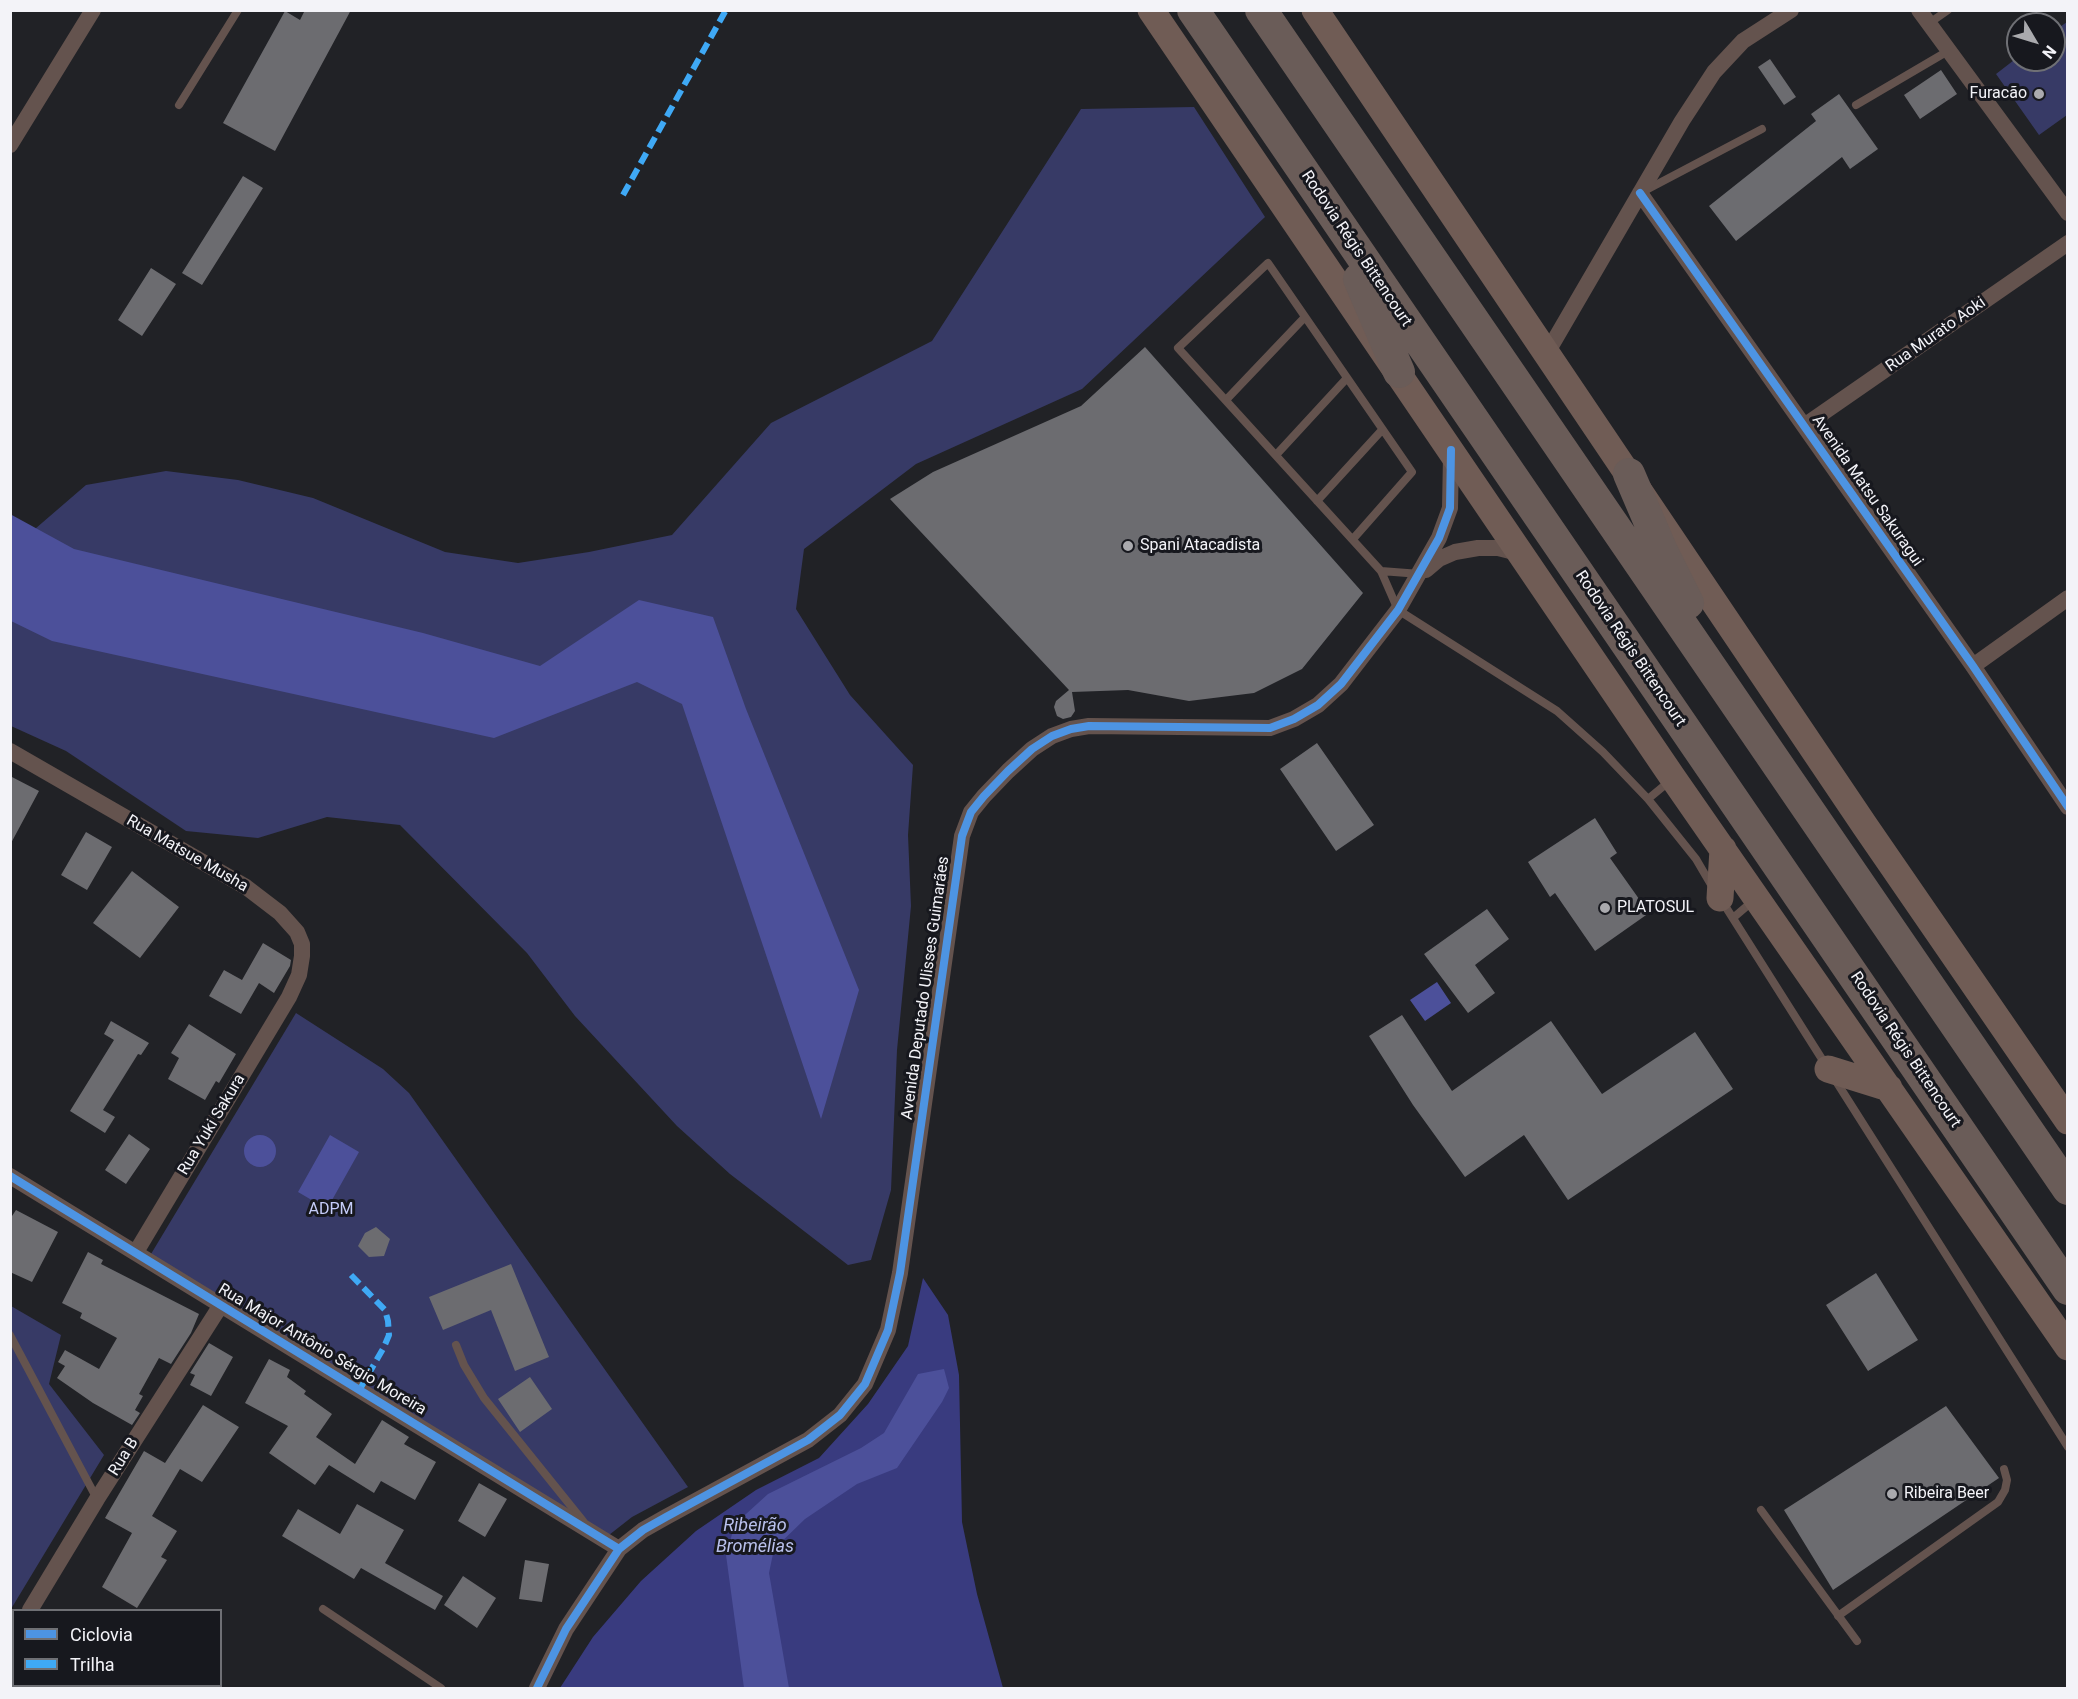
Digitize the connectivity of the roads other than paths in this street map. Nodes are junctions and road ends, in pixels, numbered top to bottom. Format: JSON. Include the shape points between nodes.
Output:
{"nodes":[{"id":1,"x":93,"y":10,"type":"edge"},
{"id":2,"x":238,"y":10,"type":"edge"},
{"id":3,"x":1151,"y":10,"type":"edge"},
{"id":4,"x":1193,"y":10,"type":"edge"},
{"id":5,"x":1261,"y":10,"type":"edge"},
{"id":6,"x":1315,"y":10,"type":"edge"},
{"id":7,"x":1791,"y":10,"type":"edge"},
{"id":8,"x":1948,"y":10,"type":"edge"},
{"id":9,"x":1924,"y":17,"type":"edge"},
{"id":10,"x":1948,"y":51,"type":"junction"},
{"id":11,"x":179,"y":105,"type":"dead end"},
{"id":12,"x":1856,"y":105,"type":"dead end"},
{"id":13,"x":1762,"y":129,"type":"dead end"},
{"id":14,"x":10,"y":145,"type":"edge"},
{"id":15,"x":1303,"y":171,"type":"junction"},
{"id":16,"x":1640,"y":193,"type":"junction"},
{"id":17,"x":2067,"y":213,"type":"edge"},
{"id":18,"x":2067,"y":243,"type":"edge"},
{"id":19,"x":1305,"y":317,"type":"junction"},
{"id":20,"x":1547,"y":353,"type":"junction"},
{"id":21,"x":1399,"y":372,"type":"junction"},
{"id":22,"x":1347,"y":378,"type":"junction"},
{"id":23,"x":1226,"y":400,"type":"junction"},
{"id":24,"x":1804,"y":426,"type":"junction"},
{"id":25,"x":1382,"y":430,"type":"junction"},
{"id":26,"x":1451,"y":450,"type":"junction"},
{"id":27,"x":1275,"y":455,"type":"junction"},
{"id":28,"x":1629,"y":474,"type":"junction"},
{"id":29,"x":1317,"y":501,"type":"junction"},
{"id":30,"x":1353,"y":539,"type":"junction"},
{"id":31,"x":1523,"y":555,"type":"junction"},
{"id":32,"x":1381,"y":571,"type":"junction"},
{"id":33,"x":1420,"y":574,"type":"junction"},
{"id":34,"x":2067,"y":598,"type":"edge"},
{"id":35,"x":1398,"y":610,"type":"junction"},
{"id":36,"x":1973,"y":666,"type":"junction"},
{"id":37,"x":1767,"y":748,"type":"junction"},
{"id":38,"x":10,"y":751,"type":"edge"},
{"id":39,"x":1673,"y":778,"type":"junction"},
{"id":40,"x":1648,"y":799,"type":"junction"},
{"id":41,"x":2067,"y":807,"type":"edge"},
{"id":42,"x":1723,"y":849,"type":"junction"},
{"id":43,"x":1757,"y":897,"type":"junction"},
{"id":44,"x":1727,"y":908,"type":"junction"},
{"id":45,"x":289,"y":997,"type":"joint"},
{"id":46,"x":1828,"y":1069,"type":"junction"},
{"id":47,"x":1888,"y":1088,"type":"junction"},
{"id":48,"x":2067,"y":1121,"type":"edge"},
{"id":49,"x":10,"y":1176,"type":"edge"},
{"id":50,"x":2067,"y":1189,"type":"edge"},
{"id":51,"x":136,"y":1252,"type":"junction"},
{"id":52,"x":2067,"y":1289,"type":"edge"},
{"id":53,"x":221,"y":1305,"type":"junction"},
{"id":54,"x":10,"y":1335,"type":"edge"},
{"id":55,"x":456,"y":1345,"type":"dead end"},
{"id":56,"x":2067,"y":1347,"type":"edge"},
{"id":57,"x":2067,"y":1447,"type":"edge"},
{"id":58,"x":2004,"y":1469,"type":"dead end"},
{"id":59,"x":97,"y":1499,"type":"junction"},
{"id":60,"x":1761,"y":1510,"type":"dead end"},
{"id":61,"x":593,"y":1533,"type":"junction"},
{"id":62,"x":619,"y":1549,"type":"junction"},
{"id":63,"x":31,"y":1609,"type":"edge"},
{"id":64,"x":323,"y":1609,"type":"dead end"},
{"id":65,"x":1838,"y":1616,"type":"junction"},
{"id":66,"x":1857,"y":1641,"type":"dead end"},
{"id":67,"x":441,"y":1689,"type":"edge"},
{"id":68,"x":537,"y":1689,"type":"edge"}],
"edges":[{"from":1,"to":14,"type":"street"},
{"from":2,"to":11,"type":"lane"},
{"from":3,"to":21,"type":"main road"},
{"from":4,"to":15,"type":"highway","name":"Rodovia Régis Bittencourt"},
{"from":5,"to":37,"type":"highway"},
{"from":6,"to":20,"type":"main road"},
{"from":7,"to":16,"type":"street","via":[[1743,41],[1714,72]]},
{"from":8,"to":9,"type":"lane"},
{"from":9,"to":10,"type":"street"},
{"from":10,"to":12,"type":"lane"},
{"from":10,"to":17,"type":"street"},
{"from":13,"to":16,"type":"lane"},
{"from":15,"to":21,"type":"highway","via":[[1363,288]]},
{"from":15,"to":52,"type":"highway","name":"Rodovia Régis Bittencourt"},
{"from":16,"to":20,"type":"street"},
{"from":16,"to":24,"type":"street","name":"Avenida Matsu Sakuragui"},
{"from":18,"to":24,"type":"street","name":"Rua Murato Aoki"},
{"from":19,"to":22,"type":"lane"},
{"from":19,"to":23,"type":"lane"},
{"from":19,"to":23,"type":"lane","via":[[1268,263],[1178,348]]},
{"from":20,"to":28,"type":"main road"},
{"from":21,"to":26,"type":"main road"},
{"from":22,"to":25,"type":"lane"},
{"from":22,"to":27,"type":"lane"},
{"from":23,"to":27,"type":"lane"},
{"from":24,"to":36,"type":"street","name":"Avenida Matsu Sakuragui"},
{"from":25,"to":29,"type":"lane"},
{"from":25,"to":30,"type":"lane","via":[[1412,472]]},
{"from":26,"to":31,"type":"main road"},
{"from":26,"to":33,"type":"street","name":"Avenida Deputado Ulisses Guimarães","via":[[1450,508]]},
{"from":27,"to":29,"type":"lane"},
{"from":28,"to":37,"type":"highway","via":[[1662,551]]},
{"from":28,"to":48,"type":"main road"},
{"from":29,"to":30,"type":"lane"},
{"from":30,"to":32,"type":"lane"},
{"from":31,"to":33,"type":"street","name":"Avenida Deputado Ulisses Guimarães","via":[[1498,548],[1455,552]]},
{"from":31,"to":39,"type":"main road"},
{"from":32,"to":33,"type":"lane"},
{"from":32,"to":35,"type":"lane"},
{"from":33,"to":35,"type":"street","name":"Avenida Deputado Ulisses Guimarães"},
{"from":34,"to":36,"type":"street"},
{"from":35,"to":40,"type":"lane","via":[[1557,711]]},
{"from":35,"to":62,"type":"street","name":"Avenida Deputado Ulisses Guimarães","via":[[1341,684],[1318,705],[1294,719],[1270,728],[1071,729],[1032,749],[984,796],[971,812],[962,836],[900,1273],[888,1330],[865,1384],[840,1415],[808,1440],[643,1530]]},
{"from":36,"to":41,"type":"street","name":"Avenida Matsu Sakuragui"},
{"from":37,"to":50,"type":"highway"},
{"from":38,"to":45,"type":"street","name":"Rua Matsue Musha","via":[[246,887],[280,913],[302,944],[299,975]]},
{"from":39,"to":40,"type":"lane"},
{"from":39,"to":42,"type":"main road"},
{"from":40,"to":44,"type":"lane","via":[[1696,859]]},
{"from":42,"to":43,"type":"main road"},
{"from":42,"to":44,"type":"main road"},
{"from":43,"to":44,"type":"lane"},
{"from":43,"to":47,"type":"main road"},
{"from":44,"to":46,"type":"lane"},
{"from":45,"to":51,"type":"street","name":"Rua Yuki Sakura"},
{"from":46,"to":47,"type":"main road"},
{"from":46,"to":57,"type":"lane"},
{"from":47,"to":56,"type":"main road"},
{"from":49,"to":51,"type":"street","name":"Rua Major Antônio Sérgio Moreira"},
{"from":51,"to":53,"type":"street","name":"Rua Major Antônio Sérgio Moreira"},
{"from":53,"to":59,"type":"street","name":"Rua B"},
{"from":53,"to":61,"type":"street","name":"Rua Major Antônio Sérgio Moreira"},
{"from":54,"to":59,"type":"lane"},
{"from":55,"to":61,"type":"lane","via":[[484,1398]]},
{"from":58,"to":65,"type":"lane","via":[[2007,1480],[1998,1502]]},
{"from":59,"to":63,"type":"street","name":"Rua B"},
{"from":60,"to":65,"type":"lane"},
{"from":61,"to":62,"type":"street","name":"Rua Major Antônio Sérgio Moreira"},
{"from":62,"to":68,"type":"street","name":"Avenida Deputado Ulisses Guimarães","via":[[566,1629]]},
{"from":64,"to":67,"type":"lane"},
{"from":65,"to":66,"type":"lane"}]}
